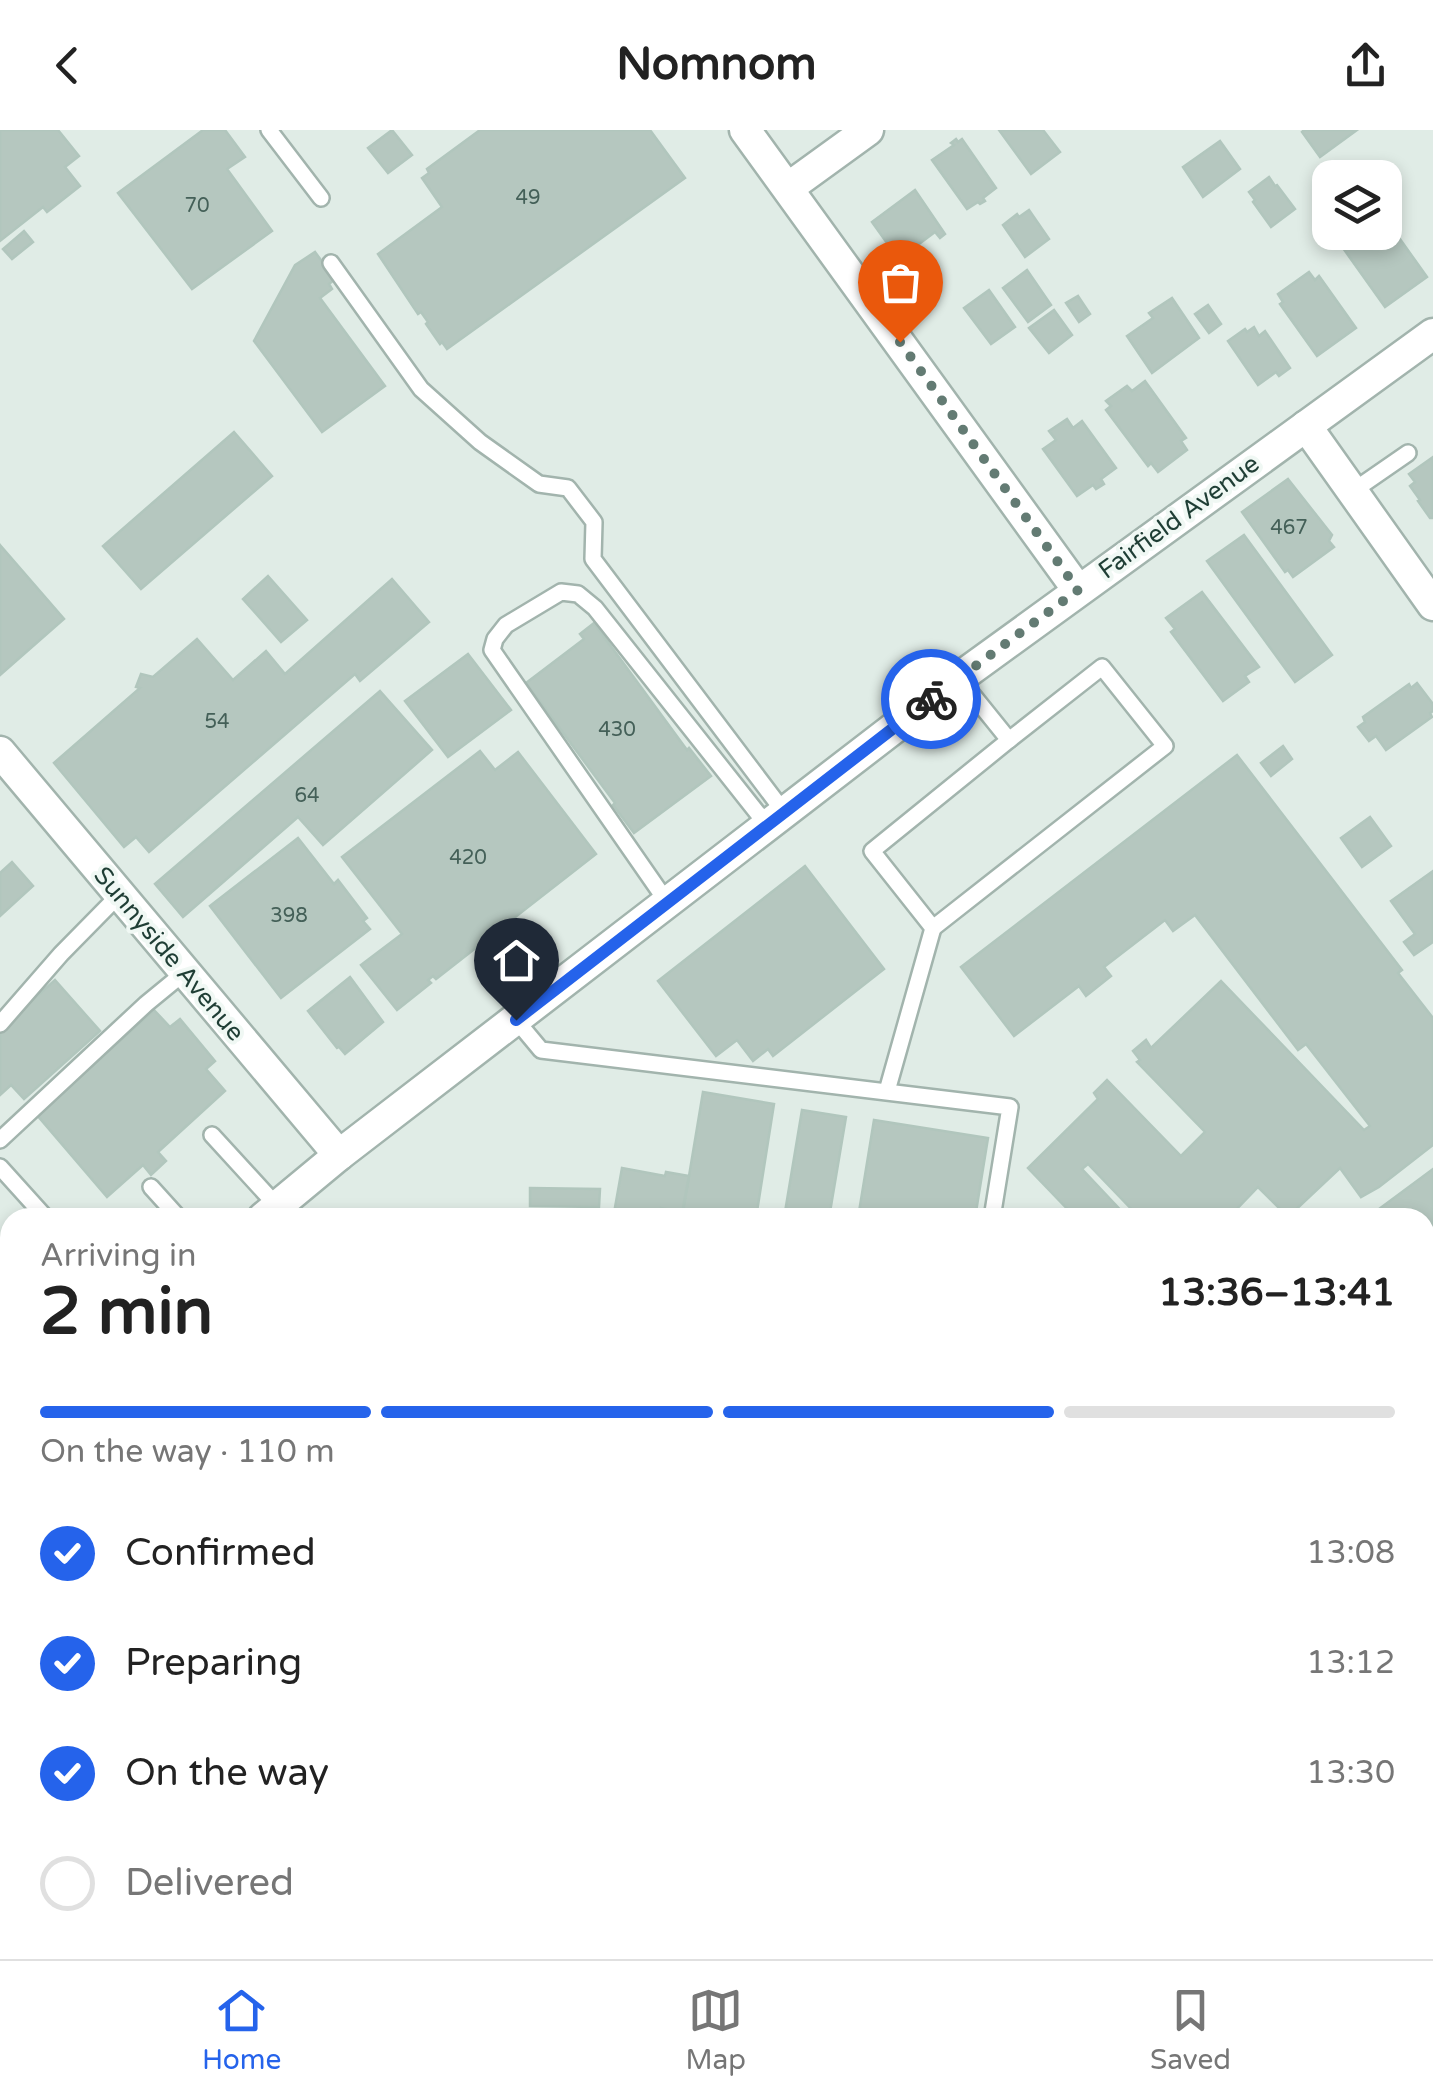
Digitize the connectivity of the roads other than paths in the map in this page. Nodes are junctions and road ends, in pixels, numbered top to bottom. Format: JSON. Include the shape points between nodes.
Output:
{"nodes":[{"id":1,"x":269,"y":130,"type":"edge"},
{"id":2,"x":746,"y":130,"type":"edge"},
{"id":3,"x":868,"y":130,"type":"edge"},
{"id":4,"x":788,"y":188,"type":"junction"},
{"id":5,"x":321,"y":198,"type":"dead end"},
{"id":6,"x":331,"y":264,"type":"dead end"},
{"id":7,"x":1433,"y":334,"type":"edge"},
{"id":8,"x":1306,"y":426,"type":"junction"},
{"id":9,"x":1408,"y":452,"type":"dead end"},
{"id":10,"x":1353,"y":491,"type":"junction"},
{"id":11,"x":1078,"y":590,"type":"junction"},
{"id":12,"x":1433,"y":604,"type":"edge"},
{"id":13,"x":959,"y":678,"type":"junction"},
{"id":14,"x":1009,"y":740,"type":"junction"},
{"id":15,"x":0,"y":752,"type":"edge"},
{"id":16,"x":775,"y":818,"type":"junction"},
{"id":17,"x":119,"y":895,"type":"junction"},
{"id":18,"x":667,"y":902,"type":"junction"},
{"id":19,"x":933,"y":928,"type":"junction"},
{"id":20,"x":185,"y":972,"type":"junction"},
{"id":21,"x":516,"y":1020,"type":"junction"},
{"id":22,"x":0,"y":1024,"type":"edge"},
{"id":23,"x":887,"y":1091,"type":"junction"},
{"id":24,"x":212,"y":1135,"type":"dead end"},
{"id":25,"x":0,"y":1140,"type":"edge"},
{"id":26,"x":339,"y":1155,"type":"junction"},
{"id":27,"x":0,"y":1167,"type":"edge"},
{"id":28,"x":151,"y":1187,"type":"dead end"},
{"id":29,"x":37,"y":1208,"type":"edge"},
{"id":30,"x":170,"y":1208,"type":"edge"},
{"id":31,"x":267,"y":1208,"type":"edge"},
{"id":32,"x":275,"y":1208,"type":"edge"},
{"id":33,"x":994,"y":1208,"type":"edge"}],
"edges":[{"from":1,"to":5,"type":"lane"},
{"from":2,"to":4,"type":"street"},
{"from":3,"to":4,"type":"street"},
{"from":4,"to":11,"type":"street"},
{"from":6,"to":16,"type":"lane","via":[[421,389],[539,484],[568,488],[594,522],[593,559]]},
{"from":7,"to":8,"type":"street","name":"Fairfield Avenue"},
{"from":8,"to":10,"type":"street"},
{"from":8,"to":11,"type":"street","name":"Fairfield Avenue"},
{"from":9,"to":10,"type":"lane"},
{"from":10,"to":12,"type":"street"},
{"from":11,"to":13,"type":"street","name":"Fairfield Avenue"},
{"from":13,"to":14,"type":"lane"},
{"from":13,"to":16,"type":"street","name":"Fairfield Avenue"},
{"from":14,"to":19,"type":"lane","via":[[872,851]]},
{"from":14,"to":19,"type":"lane","via":[[1102,667],[1165,746]]},
{"from":15,"to":17,"type":"street","name":"Sunnyside Avenue"},
{"from":16,"to":18,"type":"street","name":"Fairfield Avenue"},
{"from":16,"to":18,"type":"lane","via":[[578,594],[562,592],[506,625],[492,650]]},
{"from":17,"to":20,"type":"street","name":"Sunnyside Avenue"},
{"from":17,"to":22,"type":"lane"},
{"from":18,"to":21,"type":"street","name":"Fairfield Avenue"},
{"from":19,"to":23,"type":"lane"},
{"from":20,"to":25,"type":"lane"},
{"from":20,"to":26,"type":"street","name":"Sunnyside Avenue"},
{"from":21,"to":23,"type":"lane","via":[[541,1050]]},
{"from":21,"to":26,"type":"street","name":"Fairfield Avenue"},
{"from":23,"to":33,"type":"lane","via":[[1010,1107]]},
{"from":24,"to":31,"type":"lane"},
{"from":26,"to":32,"type":"street","name":"Fairfield Avenue"},
{"from":27,"to":29,"type":"lane"},
{"from":28,"to":30,"type":"lane"}]}
